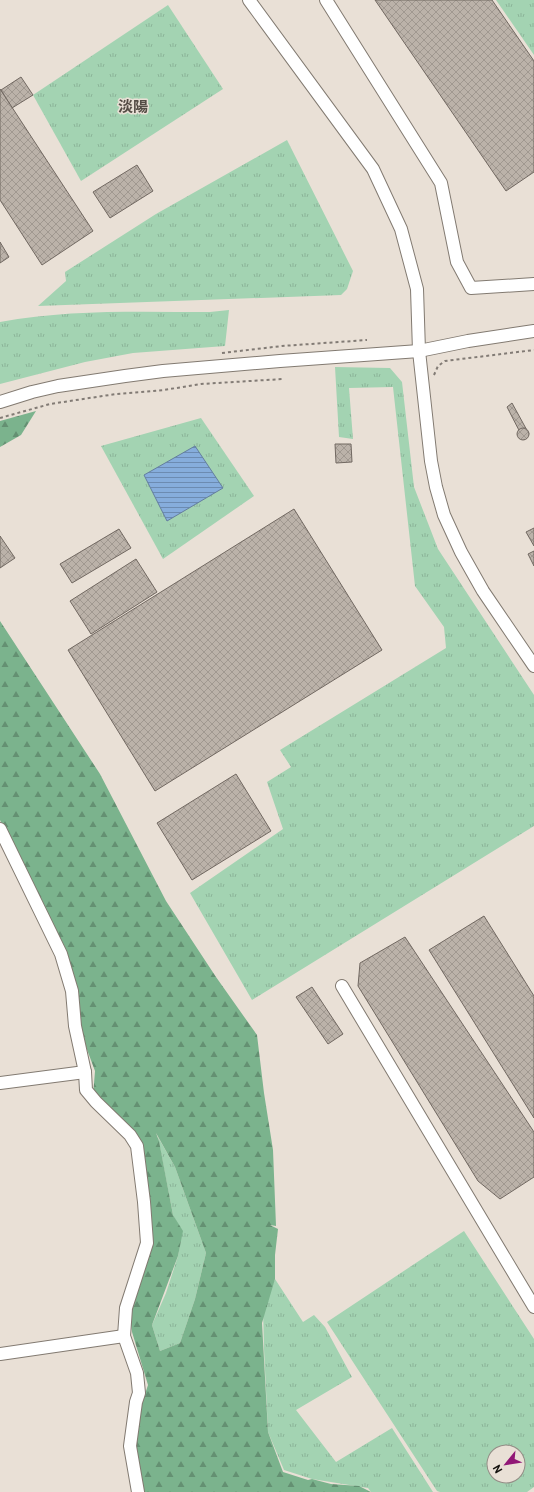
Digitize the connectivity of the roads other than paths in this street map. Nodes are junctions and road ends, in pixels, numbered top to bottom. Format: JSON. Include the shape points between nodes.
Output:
{"nodes":[{"id":1,"x":249,"y":0,"type":"edge"},
{"id":2,"x":326,"y":0,"type":"edge"},
{"id":3,"x":534,"y":284,"type":"edge"},
{"id":4,"x":534,"y":330,"type":"edge"},
{"id":5,"x":419,"y":351,"type":"junction"},
{"id":6,"x":0,"y":402,"type":"edge"},
{"id":7,"x":534,"y":666,"type":"edge"},
{"id":8,"x":0,"y":829,"type":"edge"},
{"id":9,"x":342,"y":986,"type":"dead end"},
{"id":10,"x":85,"y":1072,"type":"junction"},
{"id":11,"x":0,"y":1083,"type":"edge"},
{"id":12,"x":534,"y":1307,"type":"edge"},
{"id":13,"x":124,"y":1336,"type":"junction"},
{"id":14,"x":0,"y":1354,"type":"edge"},
{"id":15,"x":138,"y":1492,"type":"edge"}],
"edges":[{"from":1,"to":5,"type":"street","via":[[373,169],[401,229],[417,289]]},
{"from":2,"to":3,"type":"street","via":[[441,183],[457,262],[471,288]]},
{"from":4,"to":5,"type":"street"},
{"from":5,"to":6,"type":"street","via":[[163,371],[58,386]]},
{"from":5,"to":7,"type":"street","via":[[431,461],[444,515],[483,591]]},
{"from":8,"to":10,"type":"street","via":[[61,954],[72,991],[75,1026]]},
{"from":9,"to":12,"type":"street"},
{"from":10,"to":11,"type":"street"},
{"from":10,"to":13,"type":"street","via":[[86,1090],[130,1135],[137,1146],[148,1243],[126,1308]]},
{"from":13,"to":14,"type":"street"},
{"from":13,"to":15,"type":"street","via":[[137,1373],[139,1393],[130,1446]]}]}
